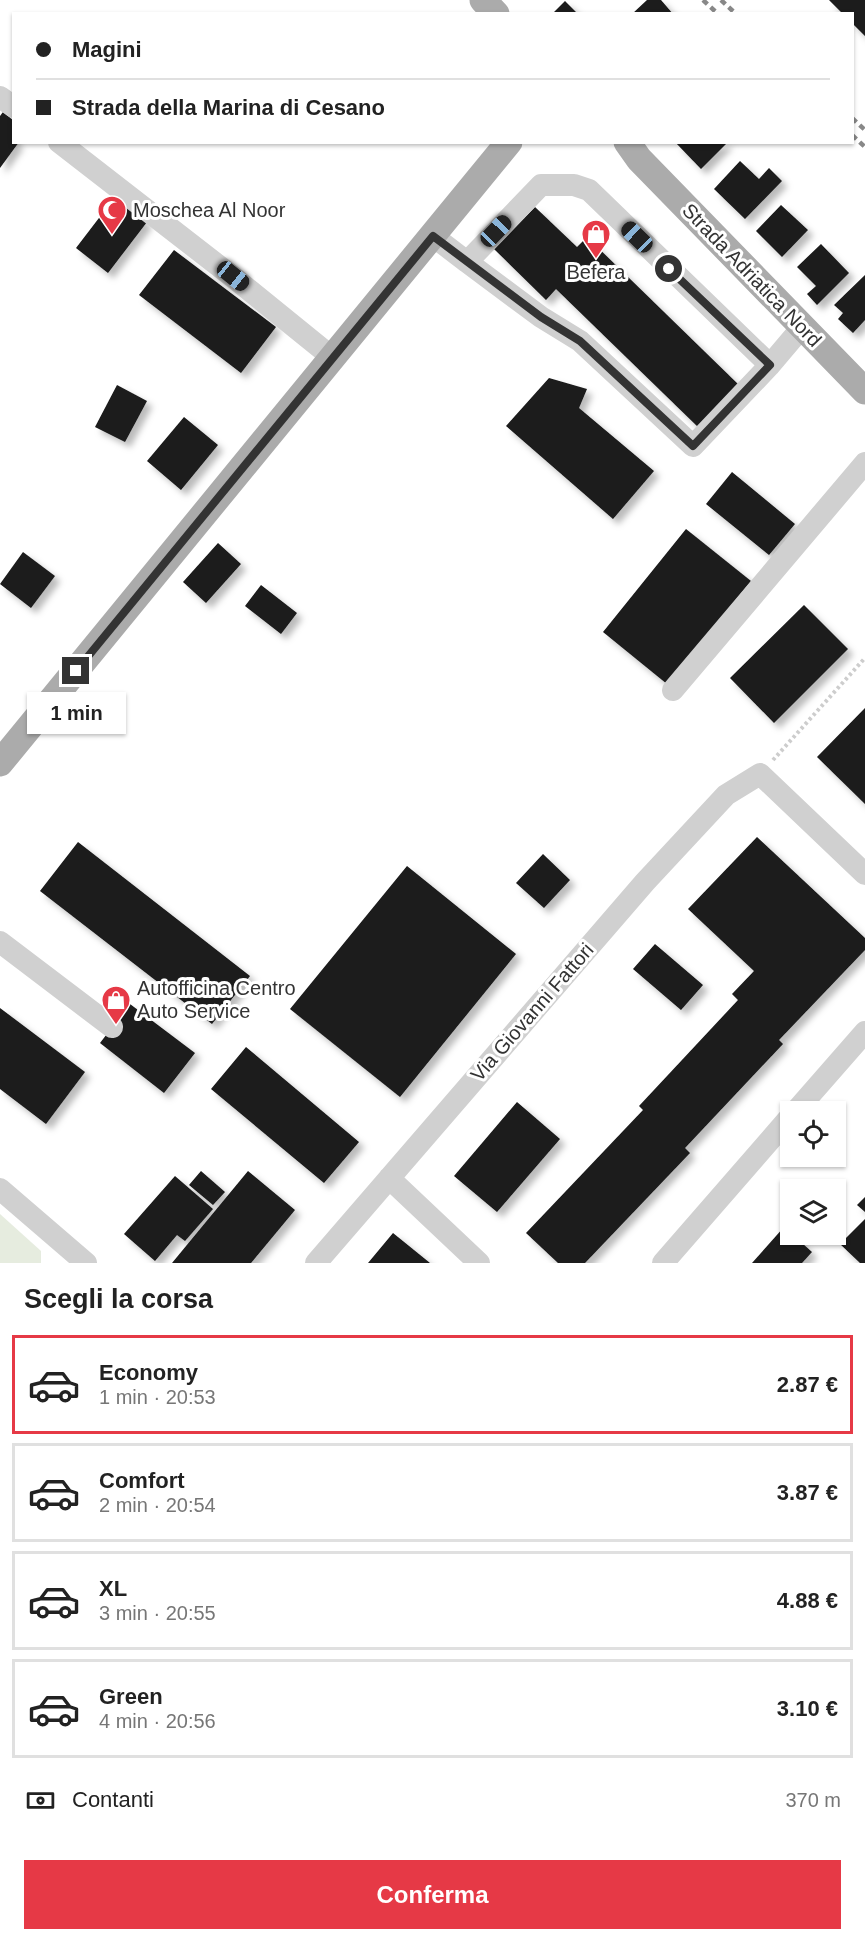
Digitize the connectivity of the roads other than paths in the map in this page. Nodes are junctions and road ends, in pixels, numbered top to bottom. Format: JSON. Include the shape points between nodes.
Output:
{"nodes":[{"id":1,"x":483,"y":0,"type":"edge"},
{"id":2,"x":494,"y":12,"type":"edge"},
{"id":3,"x":62,"y":144,"type":"edge"},
{"id":4,"x":520,"y":144,"type":"edge"},
{"id":5,"x":616,"y":144,"type":"edge"},
{"id":6,"x":503,"y":150,"type":"edge"},
{"id":7,"x":633,"y":151,"type":"edge"},
{"id":8,"x":433,"y":236,"type":"junction"},
{"id":9,"x":467,"y":262,"type":"junction"},
{"id":10,"x":803,"y":326,"type":"junction"},
{"id":11,"x":333,"y":358,"type":"junction"},
{"id":12,"x":770,"y":365,"type":"junction"},
{"id":13,"x":865,"y":391,"type":"edge"},
{"id":14,"x":865,"y":463,"type":"edge"},
{"id":15,"x":673,"y":690,"type":"dead end"},
{"id":16,"x":0,"y":763,"type":"edge"},
{"id":17,"x":865,"y":874,"type":"edge"},
{"id":18,"x":0,"y":942,"type":"edge"},
{"id":19,"x":112,"y":1027,"type":"dead end"},
{"id":20,"x":865,"y":1032,"type":"edge"},
{"id":21,"x":805,"y":1101,"type":"edge"},
{"id":22,"x":780,"y":1128,"type":"edge"},
{"id":23,"x":389,"y":1178,"type":"junction"},
{"id":24,"x":0,"y":1189,"type":"edge"},
{"id":25,"x":76,"y":1260,"type":"edge"},
{"id":26,"x":316,"y":1263,"type":"edge"},
{"id":27,"x":479,"y":1263,"type":"edge"},
{"id":28,"x":663,"y":1263,"type":"edge"}],
"edges":[{"from":1,"to":2,"type":"main road"},
{"from":3,"to":11,"type":"street"},
{"from":4,"to":6,"type":"main road"},
{"from":5,"to":7,"type":"main road","name":"Strada Adriatica Nord"},
{"from":6,"to":8,"type":"main road"},
{"from":7,"to":10,"type":"main road","name":"Strada Adriatica Nord"},
{"from":8,"to":9,"type":"street"},
{"from":8,"to":11,"type":"main road"},
{"from":9,"to":12,"type":"street","via":[[580,341],[693,446]]},
{"from":9,"to":12,"type":"street","via":[[541,185],[574,185],[589,190]]},
{"from":10,"to":12,"type":"street"},
{"from":10,"to":13,"type":"main road","name":"Strada Adriatica Nord"},
{"from":11,"to":16,"type":"main road"},
{"from":14,"to":15,"type":"street"},
{"from":17,"to":23,"type":"street","name":"Via Giovanni Fattori","via":[[760,774],[726,795],[645,882]]},
{"from":18,"to":19,"type":"street"},
{"from":20,"to":21,"type":"street"},
{"from":22,"to":28,"type":"street"},
{"from":23,"to":26,"type":"street","name":"Via Giovanni Fattori"},
{"from":23,"to":27,"type":"street"},
{"from":24,"to":25,"type":"street"}]}
